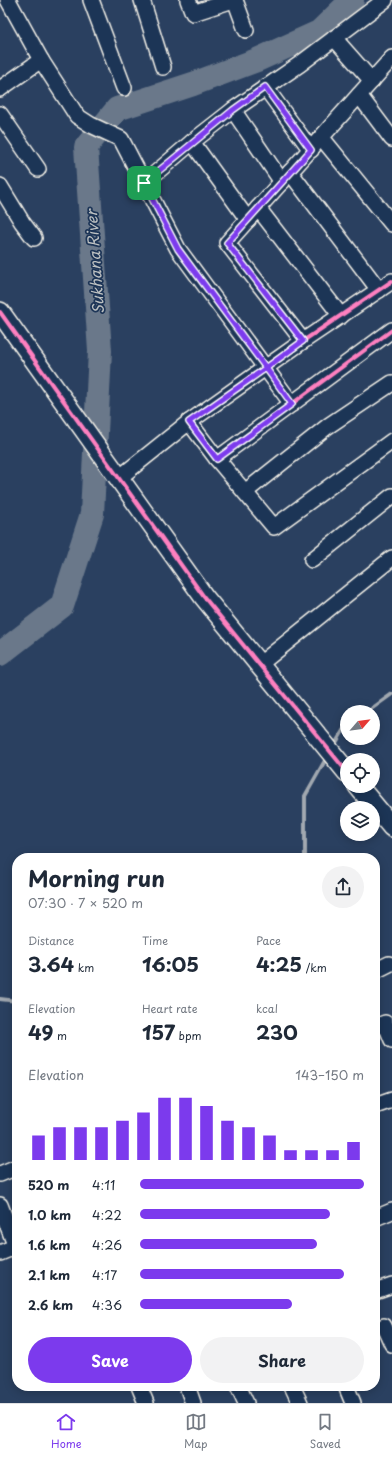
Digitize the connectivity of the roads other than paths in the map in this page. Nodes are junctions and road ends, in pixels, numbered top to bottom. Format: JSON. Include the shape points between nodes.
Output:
{"nodes":[{"id":1,"x":8,"y":0,"type":"edge"},
{"id":2,"x":91,"y":0,"type":"edge"},
{"id":3,"x":142,"y":0,"type":"edge"},
{"id":4,"x":188,"y":0,"type":"edge"},
{"id":5,"x":234,"y":0,"type":"edge"},
{"id":6,"x":385,"y":0,"type":"edge"},
{"id":7,"x":246,"y":30,"type":"dead end"},
{"id":8,"x":334,"y":38,"type":"junction"},
{"id":9,"x":392,"y":58,"type":"edge"},
{"id":10,"x":41,"y":60,"type":"junction"},
{"id":11,"x":163,"y":67,"type":"dead end"},
{"id":12,"x":372,"y":81,"type":"junction"},
{"id":13,"x":265,"y":87,"type":"junction"},
{"id":14,"x":124,"y":88,"type":"dead end"},
{"id":15,"x":0,"y":89,"type":"edge"},
{"id":16,"x":360,"y":95,"type":"junction"},
{"id":17,"x":233,"y":110,"type":"junction"},
{"id":18,"x":0,"y":114,"type":"edge"},
{"id":19,"x":322,"y":138,"type":"junction"},
{"id":20,"x":392,"y":139,"type":"edge"},
{"id":21,"x":192,"y":142,"type":"junction"},
{"id":22,"x":311,"y":150,"type":"junction"},
{"id":23,"x":38,"y":169,"type":"dead end"},
{"id":24,"x":286,"y":177,"type":"junction"},
{"id":25,"x":144,"y":183,"type":"junction"},
{"id":26,"x":0,"y":186,"type":"edge"},
{"id":27,"x":258,"y":208,"type":"junction"},
{"id":28,"x":248,"y":220,"type":"junction"},
{"id":29,"x":392,"y":224,"type":"edge"},
{"id":30,"x":34,"y":238,"type":"dead end"},
{"id":31,"x":392,"y":281,"type":"edge"},
{"id":32,"x":380,"y":290,"type":"junction"},
{"id":33,"x":0,"y":312,"type":"edge"},
{"id":34,"x":341,"y":316,"type":"junction"},
{"id":35,"x":392,"y":330,"type":"edge"},
{"id":36,"x":303,"y":341,"type":"junction"},
{"id":37,"x":266,"y":368,"type":"junction"},
{"id":38,"x":392,"y":383,"type":"edge"},
{"id":39,"x":292,"y":404,"type":"junction"},
{"id":40,"x":189,"y":422,"type":"junction"},
{"id":41,"x":392,"y":441,"type":"edge"},
{"id":42,"x":217,"y":459,"type":"junction"},
{"id":43,"x":119,"y":478,"type":"junction"},
{"id":44,"x":245,"y":492,"type":"junction"},
{"id":45,"x":392,"y":496,"type":"edge"},
{"id":46,"x":392,"y":558,"type":"edge"},
{"id":47,"x":312,"y":560,"type":"dead end"},
{"id":48,"x":260,"y":664,"type":"junction"},
{"id":49,"x":340,"y":764,"type":"edge"},
{"id":50,"x":364,"y":793,"type":"edge"},
{"id":51,"x":392,"y":827,"type":"edge"},
{"id":52,"x":389,"y":964,"type":"dead end"},
{"id":53,"x":380,"y":968,"type":"edge"},
{"id":54,"x":380,"y":1025,"type":"edge"},
{"id":55,"x":392,"y":1040,"type":"edge"},
{"id":56,"x":391,"y":1102,"type":"edge"},
{"id":57,"x":380,"y":1105,"type":"edge"},
{"id":58,"x":12,"y":1169,"type":"edge"},
{"id":59,"x":0,"y":1174,"type":"edge"},
{"id":60,"x":0,"y":1205,"type":"edge"},
{"id":61,"x":392,"y":1211,"type":"edge"},
{"id":62,"x":380,"y":1216,"type":"edge"},
{"id":63,"x":12,"y":1237,"type":"edge"},
{"id":64,"x":12,"y":1249,"type":"edge"},
{"id":65,"x":0,"y":1253,"type":"edge"},
{"id":66,"x":392,"y":1285,"type":"edge"},
{"id":67,"x":380,"y":1289,"type":"edge"},
{"id":68,"x":384,"y":1326,"type":"dead end"},
{"id":69,"x":392,"y":1344,"type":"edge"},
{"id":70,"x":141,"y":1391,"type":"edge"},
{"id":71,"x":189,"y":1391,"type":"edge"},
{"id":72,"x":240,"y":1391,"type":"edge"},
{"id":73,"x":294,"y":1391,"type":"edge"},
{"id":74,"x":348,"y":1391,"type":"edge"},
{"id":75,"x":146,"y":1403,"type":"edge"},
{"id":76,"x":193,"y":1403,"type":"edge"},
{"id":77,"x":246,"y":1403,"type":"edge"},
{"id":78,"x":300,"y":1403,"type":"edge"},
{"id":79,"x":353,"y":1403,"type":"edge"}],
"edges":[{"from":1,"to":10,"type":"street"},
{"from":2,"to":14,"type":"street"},
{"from":3,"to":11,"type":"street"},
{"from":4,"to":5,"type":"street","via":[[193,13]]},
{"from":5,"to":7,"type":"street"},
{"from":6,"to":8,"type":"street"},
{"from":8,"to":12,"type":"street"},
{"from":8,"to":13,"type":"street"},
{"from":9,"to":12,"type":"street"},
{"from":10,"to":15,"type":"street"},
{"from":10,"to":25,"type":"street","via":[[77,116],[122,139]]},
{"from":12,"to":16,"type":"street"},
{"from":13,"to":17,"type":"street"},
{"from":13,"to":22,"type":"street"},
{"from":16,"to":19,"type":"street"},
{"from":16,"to":20,"type":"street"},
{"from":17,"to":21,"type":"street"},
{"from":17,"to":24,"type":"street"},
{"from":18,"to":23,"type":"street"},
{"from":19,"to":22,"type":"street"},
{"from":19,"to":29,"type":"street"},
{"from":21,"to":25,"type":"street"},
{"from":21,"to":28,"type":"street"},
{"from":22,"to":24,"type":"street"},
{"from":24,"to":27,"type":"street"},
{"from":24,"to":32,"type":"street"},
{"from":25,"to":37,"type":"street","via":[[178,249]]},
{"from":26,"to":30,"type":"street"},
{"from":27,"to":28,"type":"street"},
{"from":27,"to":34,"type":"street"},
{"from":28,"to":36,"type":"street","via":[[227,243]]},
{"from":31,"to":32,"type":"street"},
{"from":32,"to":34,"type":"street"},
{"from":33,"to":43,"type":"street"},
{"from":34,"to":36,"type":"street"},
{"from":35,"to":39,"type":"street"},
{"from":36,"to":37,"type":"street"},
{"from":37,"to":39,"type":"street"},
{"from":37,"to":40,"type":"street"},
{"from":38,"to":44,"type":"street","via":[[328,426]]},
{"from":39,"to":42,"type":"street"},
{"from":40,"to":42,"type":"street"},
{"from":40,"to":43,"type":"street"},
{"from":41,"to":44,"type":"street","via":[[274,527]]},
{"from":42,"to":44,"type":"street"},
{"from":43,"to":48,"type":"street","via":[[204,597]]},
{"from":45,"to":47,"type":"street"},
{"from":46,"to":48,"type":"street"},
{"from":48,"to":49,"type":"street"},
{"from":50,"to":51,"type":"street"},
{"from":52,"to":53,"type":"street"},
{"from":54,"to":55,"type":"street","via":[[385,1023]]},
{"from":56,"to":57,"type":"street"},
{"from":58,"to":59,"type":"street"},
{"from":60,"to":63,"type":"street"},
{"from":61,"to":62,"type":"street"},
{"from":64,"to":65,"type":"street"},
{"from":66,"to":67,"type":"street"},
{"from":68,"to":69,"type":"street"},
{"from":70,"to":75,"type":"street"},
{"from":71,"to":76,"type":"street"},
{"from":72,"to":77,"type":"street"},
{"from":73,"to":78,"type":"street"},
{"from":74,"to":79,"type":"street"}]}
